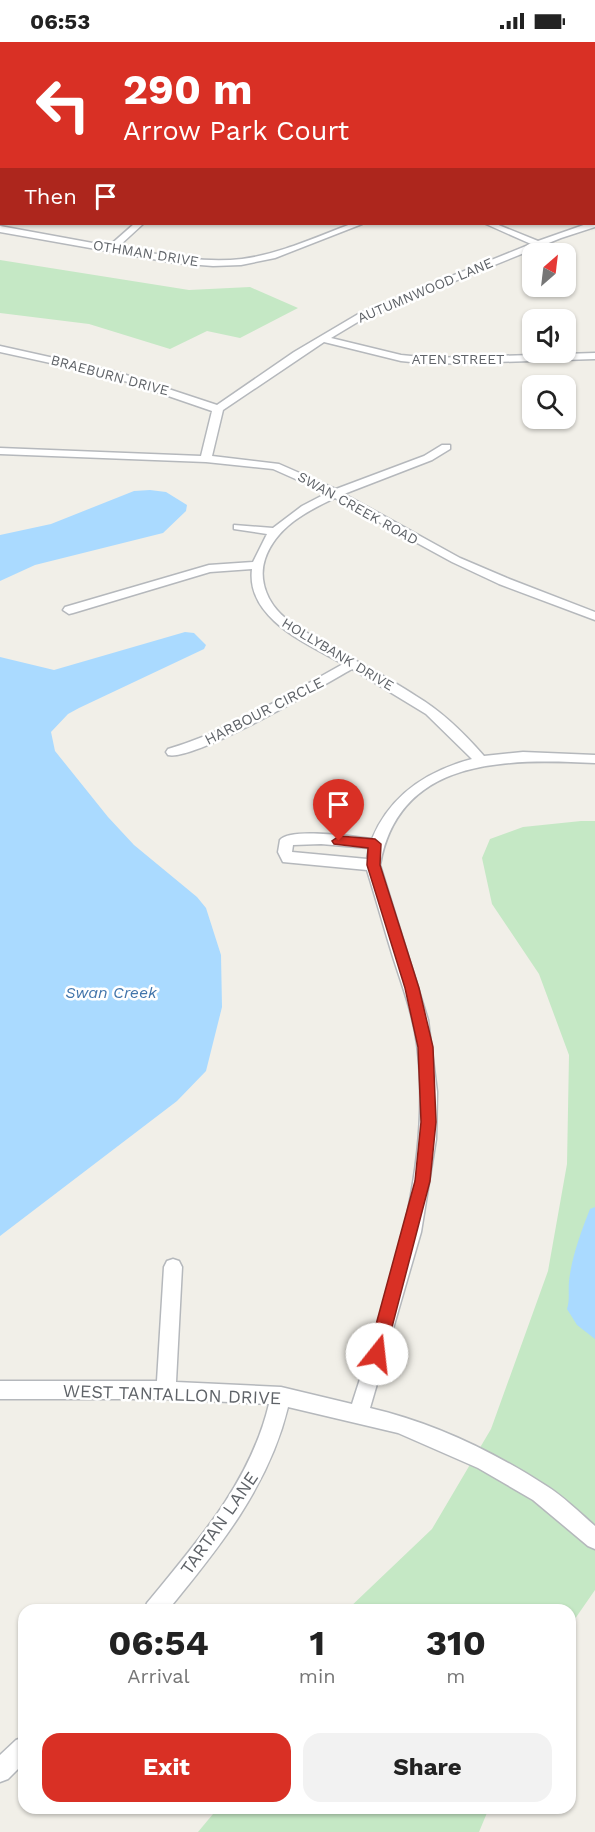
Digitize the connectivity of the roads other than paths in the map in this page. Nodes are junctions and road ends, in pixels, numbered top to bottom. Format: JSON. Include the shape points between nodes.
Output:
{"nodes":[{"id":1,"x":138,"y":225,"type":"edge"},
{"id":2,"x":355,"y":225,"type":"edge"},
{"id":3,"x":492,"y":225,"type":"edge"},
{"id":4,"x":592,"y":225,"type":"edge"},
{"id":5,"x":0,"y":229,"type":"edge"},
{"id":6,"x":536,"y":243,"type":"edge"},
{"id":7,"x":541,"y":243,"type":"edge"},
{"id":8,"x":112,"y":248,"type":"junction"},
{"id":9,"x":522,"y":250,"type":"edge"},
{"id":10,"x":323,"y":339,"type":"junction"},
{"id":11,"x":0,"y":349,"type":"edge"},
{"id":12,"x":595,"y":356,"type":"edge"},
{"id":13,"x":218,"y":409,"type":"junction"},
{"id":14,"x":446,"y":447,"type":"dead end"},
{"id":15,"x":0,"y":451,"type":"edge"},
{"id":16,"x":206,"y":459,"type":"junction"},
{"id":17,"x":337,"y":495,"type":"junction"},
{"id":18,"x":238,"y":527,"type":"dead end"},
{"id":19,"x":274,"y":532,"type":"junction"},
{"id":20,"x":256,"y":566,"type":"junction"},
{"id":21,"x":69,"y":610,"type":"dead end"},
{"id":22,"x":595,"y":616,"type":"edge"},
{"id":23,"x":352,"y":664,"type":"junction"},
{"id":24,"x":173,"y":752,"type":"dead end"},
{"id":25,"x":595,"y":759,"type":"edge"},
{"id":26,"x":481,"y":761,"type":"junction"},
{"id":27,"x":375,"y":844,"type":"junction"},
{"id":28,"x":373,"y":865,"type":"junction"},
{"id":29,"x":173,"y":1267,"type":"dead end"},
{"id":30,"x":0,"y":1390,"type":"edge"},
{"id":31,"x":166,"y":1390,"type":"junction"},
{"id":32,"x":281,"y":1396,"type":"junction"},
{"id":33,"x":358,"y":1414,"type":"junction"},
{"id":34,"x":595,"y":1539,"type":"edge"},
{"id":35,"x":159,"y":1604,"type":"edge"},
{"id":36,"x":18,"y":1754,"type":"edge"},
{"id":37,"x":0,"y":1771,"type":"edge"}],
"edges":[{"from":1,"to":8,"type":"street"},
{"from":2,"to":8,"type":"street","name":"OTHMAN DRIVE","via":[[291,250],[242,262],[190,262]]},
{"from":3,"to":6,"type":"street"},
{"from":4,"to":7,"type":"street","name":"AUTUMNWOOD LANE"},
{"from":5,"to":8,"type":"street","name":"OTHMAN DRIVE"},
{"from":9,"to":10,"type":"street","name":"AUTUMNWOOD LANE","via":[[363,315]]},
{"from":10,"to":12,"type":"street","name":"ATEN STREET","via":[[424,360]]},
{"from":10,"to":13,"type":"street","name":"AUTUMNWOOD LANE"},
{"from":11,"to":13,"type":"street","name":"BRAEBURN DRIVE","via":[[113,374]]},
{"from":13,"to":16,"type":"street"},
{"from":14,"to":17,"type":"street","via":[[429,458]]},
{"from":15,"to":16,"type":"street","name":"SWAN CREEK ROAD"},
{"from":16,"to":17,"type":"street","name":"SWAN CREEK ROAD","via":[[275,466]]},
{"from":17,"to":19,"type":"street","via":[[296,514]]},
{"from":17,"to":22,"type":"street","name":"SWAN CREEK ROAD","via":[[456,560]]},
{"from":18,"to":19,"type":"street"},
{"from":19,"to":20,"type":"street","via":[[260,552]]},
{"from":20,"to":21,"type":"street","via":[[209,569]]},
{"from":20,"to":23,"type":"street","name":"HOLLYBANK DRIVE","via":[[263,597],[276,616]]},
{"from":23,"to":24,"type":"street","name":"HARBOUR CIRCLE","via":[[275,708]]},
{"from":23,"to":26,"type":"street","name":"HOLLYBANK DRIVE","via":[[435,715]]},
{"from":25,"to":26,"type":"street"},
{"from":26,"to":27,"type":"street","via":[[442,774],[413,792],[391,816]]},
{"from":27,"to":28,"type":"street"},
{"from":27,"to":28,"type":"street","via":[[287,840],[285,852],[288,858],[301,861]]},
{"from":28,"to":33,"type":"street","via":[[420,1018],[428,1122],[423,1181],[415,1215]]},
{"from":29,"to":31,"type":"street"},
{"from":30,"to":31,"type":"street","name":"WEST TANTALLON DRIVE"},
{"from":31,"to":32,"type":"street","name":"WEST TANTALLON DRIVE"},
{"from":32,"to":33,"type":"street","name":"WEST TANTALLON DRIVE"},
{"from":32,"to":35,"type":"street","name":"TARTAN LANE","via":[[264,1458],[249,1486]]},
{"from":33,"to":34,"type":"street","name":"WEST TANTALLON DRIVE","via":[[399,1424],[485,1461],[540,1494]]},
{"from":36,"to":37,"type":"street"}]}
